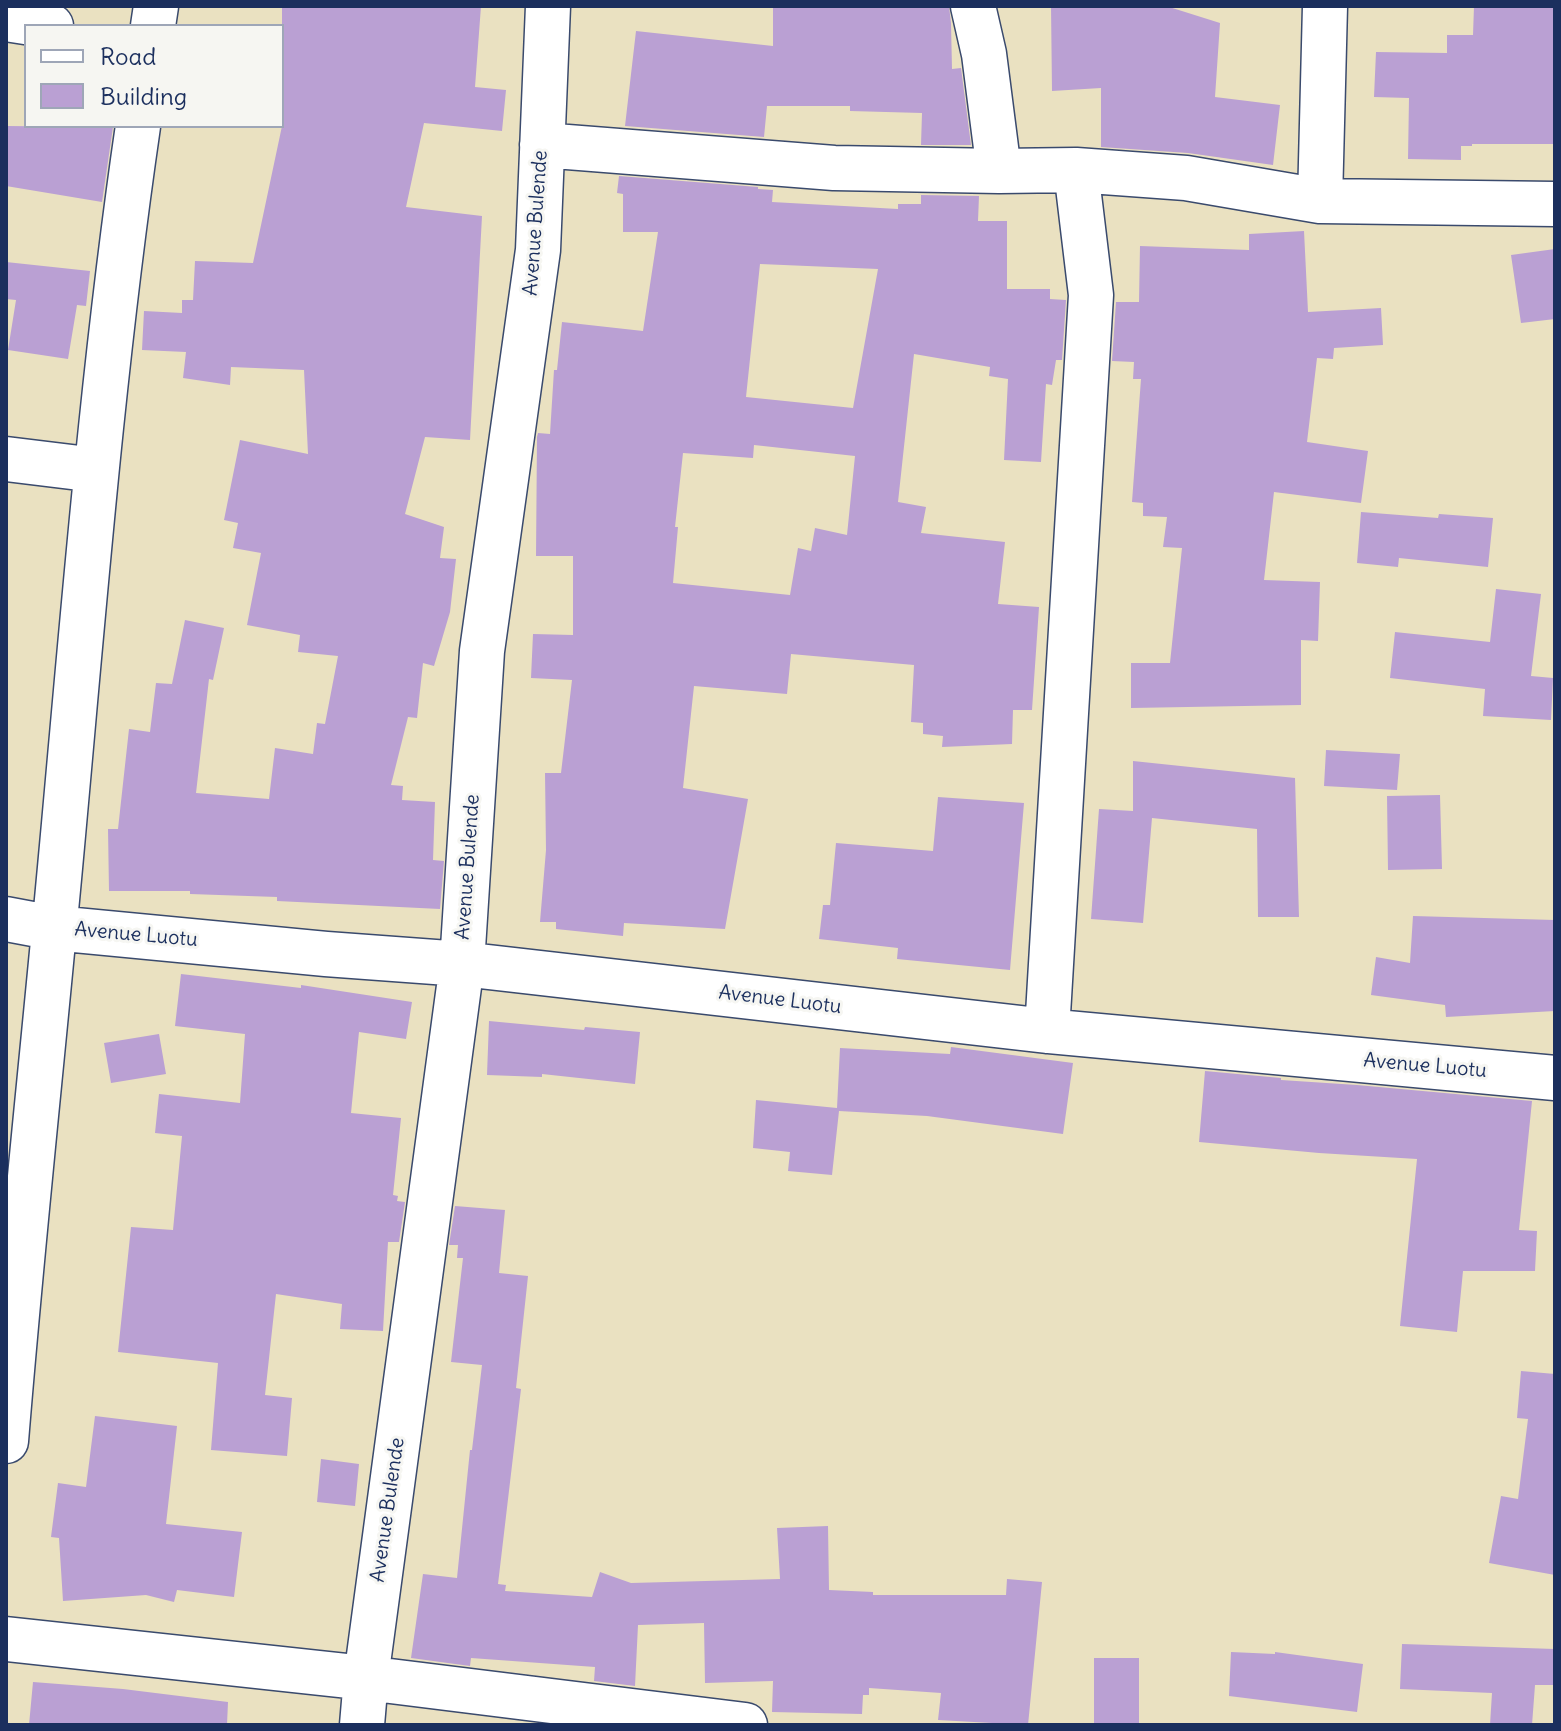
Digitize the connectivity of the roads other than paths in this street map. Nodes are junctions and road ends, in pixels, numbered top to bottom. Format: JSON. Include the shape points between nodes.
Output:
{"nodes":[{"id":1,"x":548,"y":6,"type":"edge"},
{"id":2,"x":973,"y":6,"type":"edge"},
{"id":3,"x":1325,"y":6,"type":"edge"},
{"id":4,"x":6,"y":19,"type":"edge"},
{"id":5,"x":38,"y":24,"type":"edge"},
{"id":6,"x":138,"y":128,"type":"edge"},
{"id":7,"x":542,"y":145,"type":"junction"},
{"id":8,"x":1076,"y":170,"type":"junction"},
{"id":9,"x":999,"y":171,"type":"junction"},
{"id":10,"x":1320,"y":201,"type":"junction"},
{"id":11,"x":1555,"y":204,"type":"edge"},
{"id":12,"x":6,"y":459,"type":"edge"},
{"id":13,"x":96,"y":470,"type":"junction"},
{"id":14,"x":6,"y":919,"type":"edge"},
{"id":15,"x":54,"y":928,"type":"junction"},
{"id":16,"x":462,"y":964,"type":"junction"},
{"id":17,"x":1047,"y":1031,"type":"junction"},
{"id":18,"x":1555,"y":1078,"type":"edge"},
{"id":19,"x":13,"y":1276,"type":"edge"},
{"id":20,"x":6,"y":1441,"type":"edge"},
{"id":21,"x":6,"y":1639,"type":"edge"},
{"id":22,"x":366,"y":1678,"type":"junction"},
{"id":23,"x":362,"y":1725,"type":"edge"},
{"id":24,"x":744,"y":1725,"type":"edge"}],
"edges":[{"from":1,"to":7,"type":"street","name":"Avenue Bulende"},
{"from":2,"to":9,"type":"street"},
{"from":3,"to":10,"type":"street"},
{"from":4,"to":5,"type":"street"},
{"from":6,"to":13,"type":"street"},
{"from":7,"to":9,"type":"street","via":[[834,168]]},
{"from":7,"to":16,"type":"street","name":"Avenue Bulende","via":[[538,250],[482,651]]},
{"from":8,"to":9,"type":"street"},
{"from":8,"to":10,"type":"street","via":[[1186,178]]},
{"from":8,"to":17,"type":"street","via":[[1091,295]]},
{"from":10,"to":11,"type":"street"},
{"from":12,"to":13,"type":"street"},
{"from":13,"to":15,"type":"street"},
{"from":14,"to":15,"type":"street","name":"Avenue Luotu"},
{"from":15,"to":16,"type":"street","name":"Avenue Luotu"},
{"from":15,"to":19,"type":"street"},
{"from":16,"to":17,"type":"street","name":"Avenue Luotu"},
{"from":16,"to":22,"type":"street","name":"Avenue Bulende"},
{"from":17,"to":18,"type":"street","name":"Avenue Luotu"},
{"from":19,"to":20,"type":"street"},
{"from":21,"to":22,"type":"street"},
{"from":22,"to":23,"type":"street","name":"Avenue Bulende"},
{"from":22,"to":24,"type":"street"}]}
